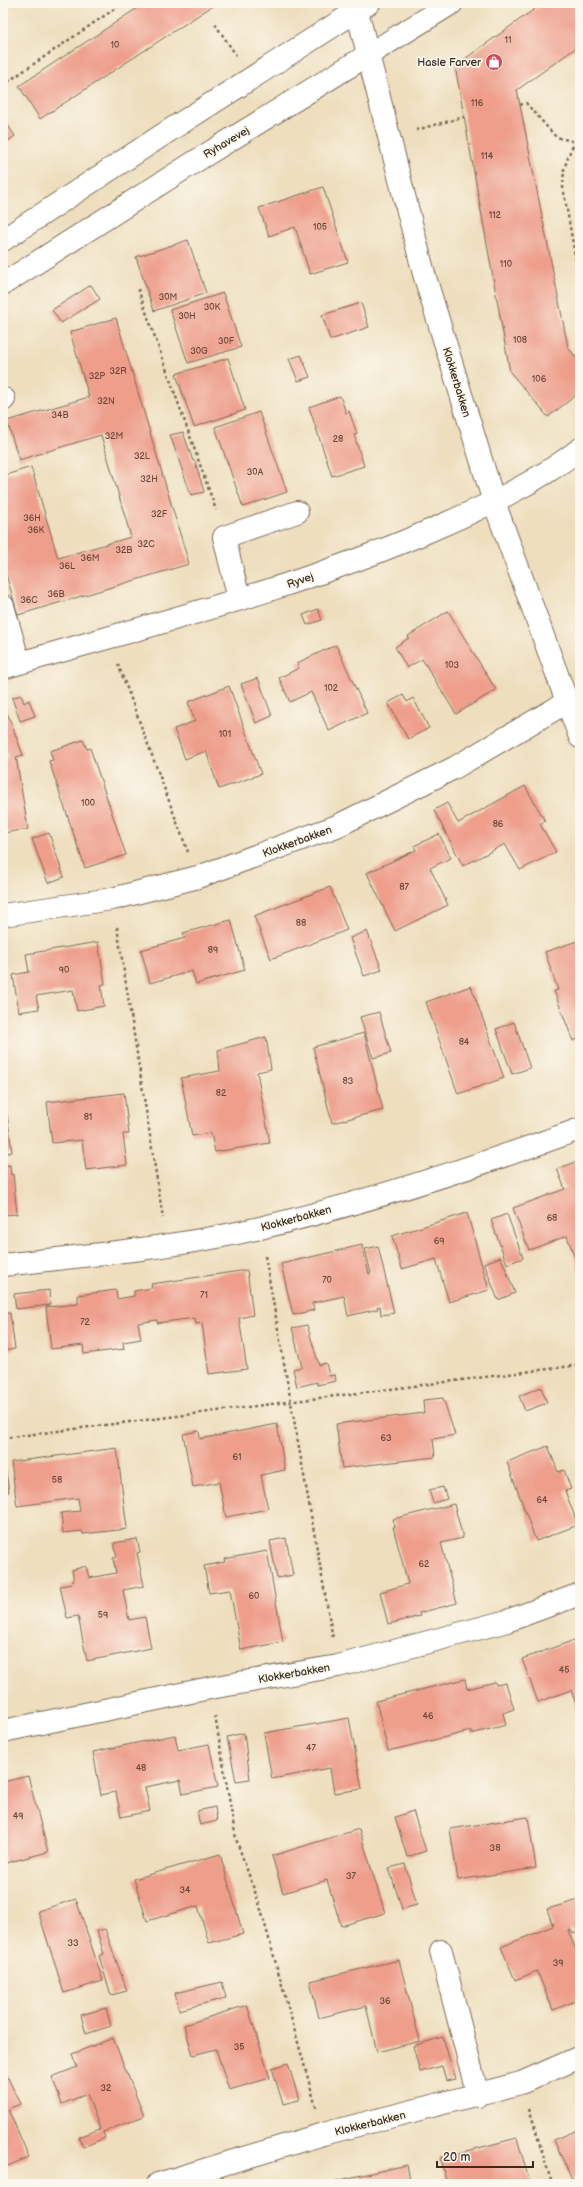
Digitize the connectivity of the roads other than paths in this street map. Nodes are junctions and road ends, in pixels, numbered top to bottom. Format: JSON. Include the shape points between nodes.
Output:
{"nodes":[{"id":1,"x":452,"y":3,"type":"edge"},
{"id":2,"x":361,"y":5,"type":"edge"},
{"id":3,"x":369,"y":55,"type":"junction"},
{"id":4,"x":3,"y":240,"type":"edge"},
{"id":5,"x":3,"y":284,"type":"edge"},
{"id":6,"x":580,"y":449,"type":"edge"},
{"id":7,"x":494,"y":502,"type":"junction"},
{"id":8,"x":297,"y":512,"type":"dead end"},
{"id":9,"x":238,"y":599,"type":"junction"},
{"id":10,"x":3,"y":606,"type":"edge"},
{"id":11,"x":11,"y":665,"type":"edge"},
{"id":12,"x":567,"y":702,"type":"junction"},
{"id":13,"x":580,"y":737,"type":"edge"},
{"id":14,"x":3,"y":915,"type":"edge"},
{"id":15,"x":580,"y":1129,"type":"edge"},
{"id":16,"x":3,"y":1265,"type":"edge"},
{"id":17,"x":580,"y":1594,"type":"edge"},
{"id":18,"x":3,"y":1732,"type":"edge"},
{"id":19,"x":441,"y":1950,"type":"dead end"},
{"id":20,"x":580,"y":2057,"type":"edge"},
{"id":21,"x":478,"y":2096,"type":"junction"},
{"id":22,"x":158,"y":2184,"type":"edge"}],
"edges":[{"from":1,"to":3,"type":"street","name":"Ryhavevej"},
{"from":2,"to":3,"type":"street","name":"Klokkerbakken"},
{"from":2,"to":4,"type":"street"},
{"from":3,"to":5,"type":"street","name":"Ryhavevej"},
{"from":3,"to":7,"type":"street","name":"Klokkerbakken","via":[[424,274]]},
{"from":6,"to":7,"type":"street","name":"Ryvej","via":[[561,464]]},
{"from":7,"to":9,"type":"street","name":"Ryvej","via":[[384,551]]},
{"from":7,"to":12,"type":"street","name":"Klokkerbakken"},
{"from":8,"to":9,"type":"street","via":[[224,537]]},
{"from":9,"to":11,"type":"street","name":"Ryvej"},
{"from":10,"to":11,"type":"street"},
{"from":12,"to":13,"type":"street","name":"Klokkerbakken"},
{"from":12,"to":14,"type":"street","name":"Klokkerbakken","via":[[454,768],[337,826],[198,877],[112,899]]},
{"from":15,"to":16,"type":"street","name":"Klokkerbakken","via":[[375,1197],[259,1228],[167,1246]]},
{"from":17,"to":18,"type":"street","name":"Klokkerbakken","via":[[507,1621],[338,1666],[210,1688]]},
{"from":19,"to":21,"type":"street"},
{"from":20,"to":21,"type":"street","name":"Klokkerbakken","via":[[521,2083]]},
{"from":21,"to":22,"type":"street","name":"Klokkerbakken","via":[[323,2134]]}]}
